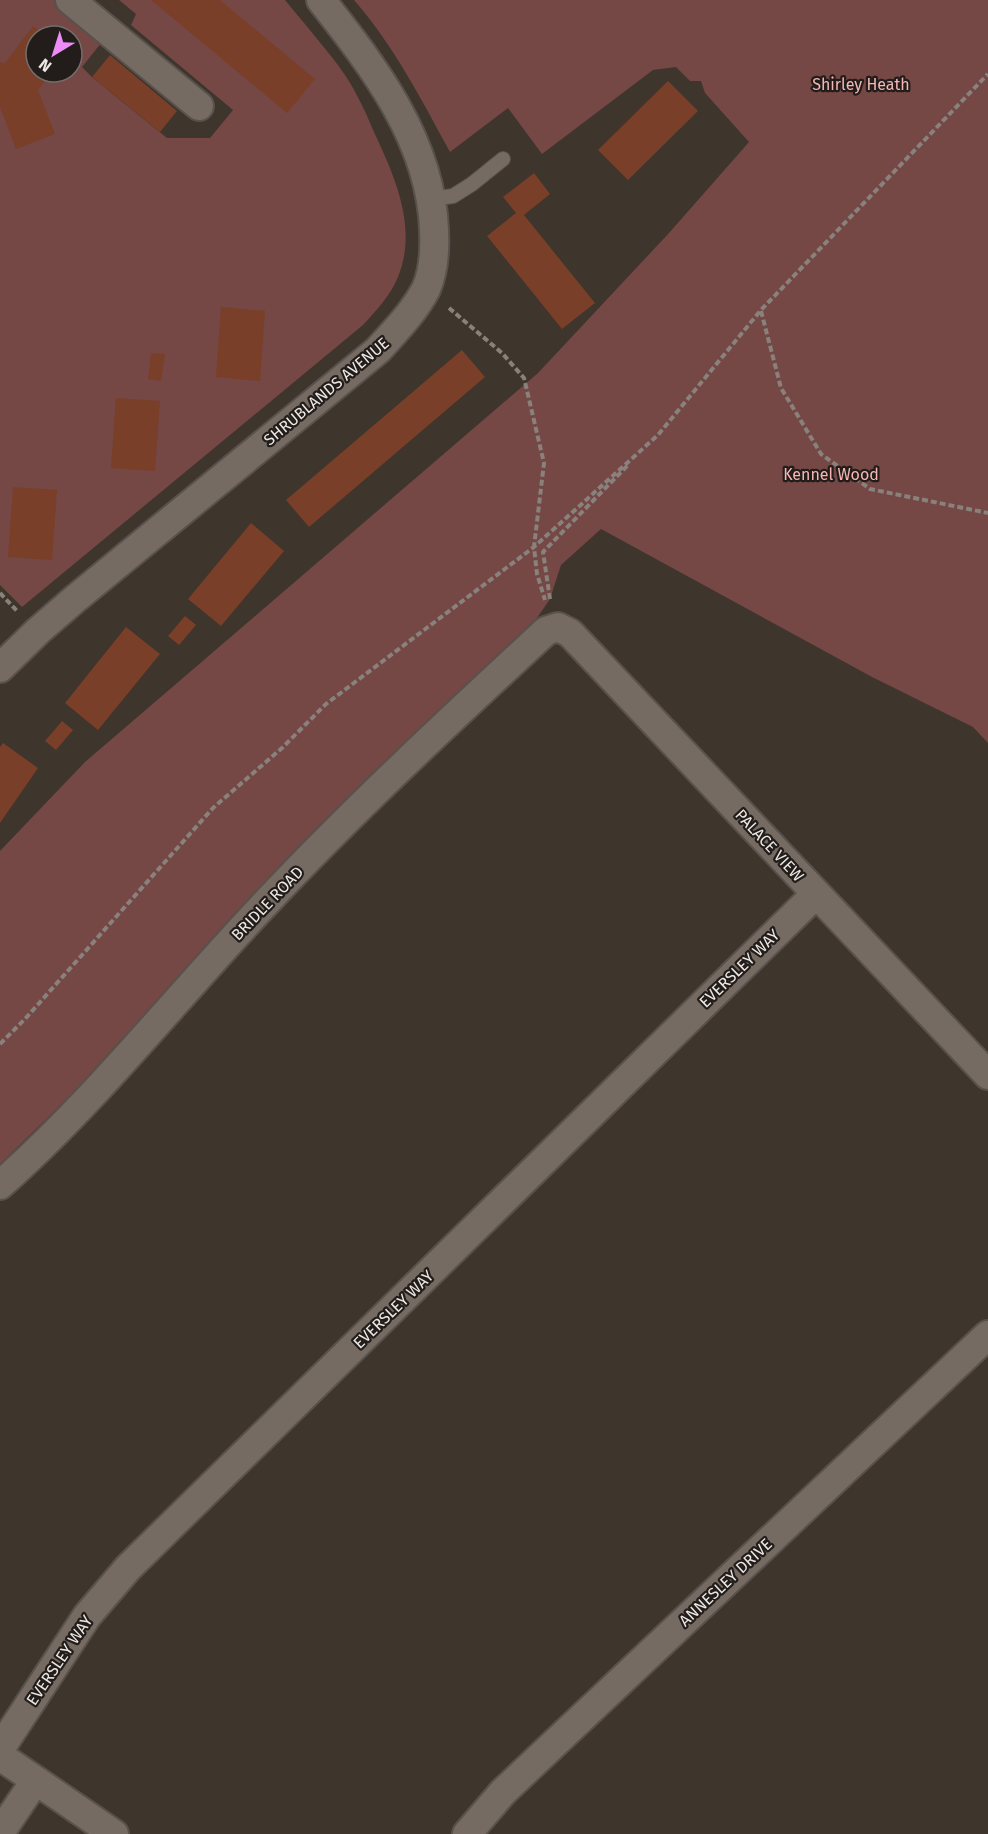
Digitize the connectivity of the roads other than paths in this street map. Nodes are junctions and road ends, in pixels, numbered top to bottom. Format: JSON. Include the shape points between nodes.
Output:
{"nodes":[{"id":1,"x":70,"y":0,"type":"edge"},
{"id":2,"x":321,"y":0,"type":"edge"},
{"id":3,"x":199,"y":106,"type":"dead end"},
{"id":4,"x":503,"y":159,"type":"dead end"},
{"id":5,"x":431,"y":199,"type":"junction"},
{"id":6,"x":546,"y":618,"type":"joint"},
{"id":7,"x":0,"y":668,"type":"edge"},
{"id":8,"x":816,"y":894,"type":"junction"},
{"id":9,"x":988,"y":1075,"type":"edge"},
{"id":10,"x":0,"y":1185,"type":"edge"},
{"id":11,"x":988,"y":1335,"type":"edge"},
{"id":12,"x":0,"y":1749,"type":"edge"},
{"id":13,"x":0,"y":1756,"type":"edge"},
{"id":14,"x":35,"y":1781,"type":"junction"},
{"id":15,"x":0,"y":1833,"type":"edge"},
{"id":16,"x":114,"y":1834,"type":"edge"},
{"id":17,"x":467,"y":1834,"type":"edge"}],
"edges":[{"from":1,"to":3,"type":"street"},
{"from":2,"to":5,"type":"street","name":"SHRUBLANDS AVENUE","via":[[367,59],[404,121],[417,148]]},
{"from":4,"to":5,"type":"lane","via":[[453,196]]},
{"from":5,"to":7,"type":"street","name":"SHRUBLANDS AVENUE","via":[[435,245],[426,288],[378,350],[68,605]]},
{"from":6,"to":8,"type":"street","name":"PALACE VIEW","via":[[570,633]]},
{"from":6,"to":10,"type":"street","name":"BRIDLE ROAD","via":[[448,723],[263,906],[85,1103]]},
{"from":8,"to":9,"type":"street","name":"PALACE VIEW"},
{"from":8,"to":12,"type":"street","name":"EVERSLEY WAY","via":[[128,1568],[87,1616]]},
{"from":11,"to":17,"type":"street","name":"ANNESLEY DRIVE","via":[[503,1792]]},
{"from":13,"to":14,"type":"street"},
{"from":14,"to":15,"type":"street"},
{"from":14,"to":16,"type":"street"}]}
